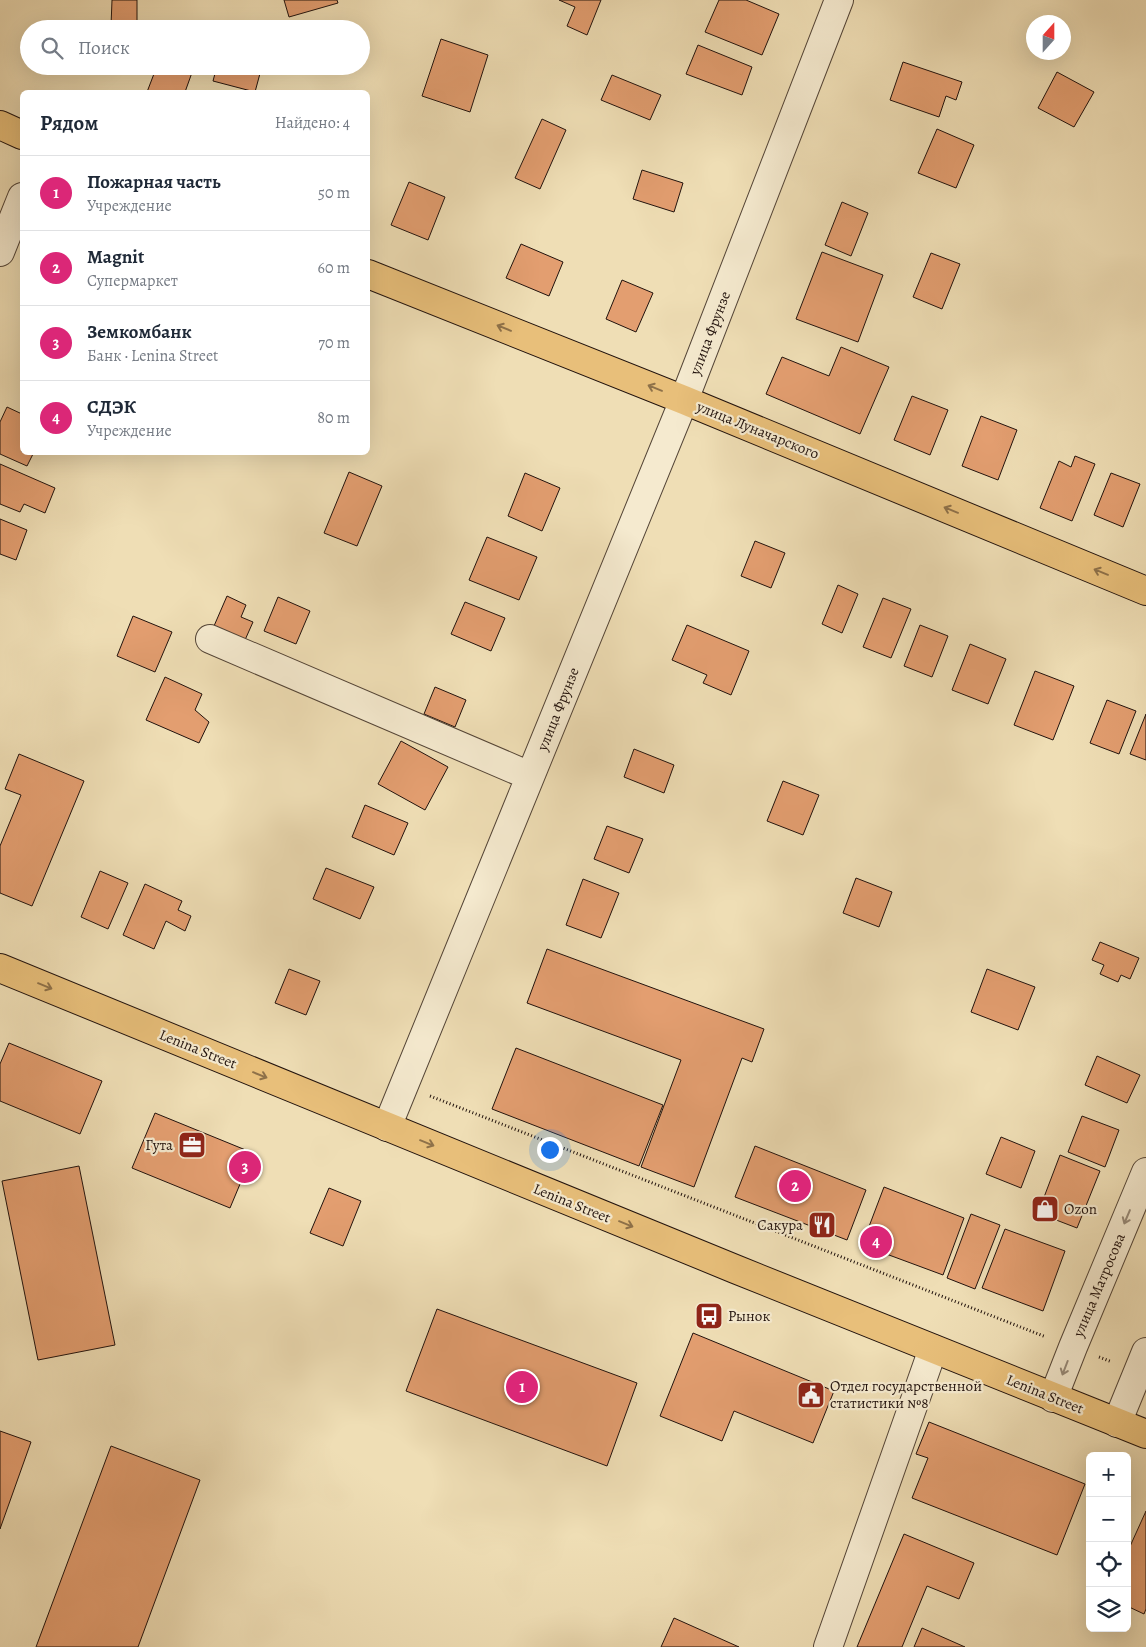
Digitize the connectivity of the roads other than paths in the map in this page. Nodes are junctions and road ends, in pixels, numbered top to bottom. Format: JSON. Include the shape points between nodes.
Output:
{"nodes":[{"id":1,"x":839,"y":0,"type":"edge"},
{"id":2,"x":0,"y":125,"type":"edge"},
{"id":3,"x":20,"y":135,"type":"edge"},
{"id":4,"x":20,"y":202,"type":"edge"},
{"id":5,"x":0,"y":252,"type":"edge"},
{"id":6,"x":370,"y":275,"type":"edge"},
{"id":7,"x":684,"y":400,"type":"junction"},
{"id":8,"x":1146,"y":591,"type":"edge"},
{"id":9,"x":210,"y":640,"type":"dead end"},
{"id":10,"x":530,"y":776,"type":"junction"},
{"id":11,"x":0,"y":968,"type":"edge"},
{"id":12,"x":387,"y":1127,"type":"junction"},
{"id":13,"x":1146,"y":1172,"type":"edge"},
{"id":14,"x":933,"y":1349,"type":"junction"},
{"id":15,"x":1142,"y":1362,"type":"edge"},
{"id":16,"x":1053,"y":1398,"type":"junction"},
{"id":17,"x":1117,"y":1422,"type":"junction"},
{"id":18,"x":1146,"y":1434,"type":"edge"},
{"id":19,"x":828,"y":1647,"type":"edge"}],
"edges":[{"from":1,"to":7,"type":"street","name":"улица Фрунзе"},
{"from":2,"to":3,"type":"main road"},
{"from":4,"to":5,"type":"street"},
{"from":7,"to":6,"type":"main road","name":"улица Луначарского","one_way":true},
{"from":8,"to":7,"type":"main road","name":"улица Луначарского","one_way":true},
{"from":7,"to":10,"type":"street","name":"улица Фрунзе"},
{"from":9,"to":10,"type":"street"},
{"from":10,"to":12,"type":"street","name":"улица Фрунзе"},
{"from":11,"to":12,"type":"main road","name":"Lenina Street","one_way":true},
{"from":12,"to":14,"type":"main road","name":"Lenina Street","one_way":true},
{"from":13,"to":16,"type":"street","name":"улица Матросова","one_way":true},
{"from":14,"to":16,"type":"main road","name":"Lenina Street"},
{"from":14,"to":19,"type":"street"},
{"from":15,"to":17,"type":"street"},
{"from":16,"to":17,"type":"main road","name":"Lenina Street"},
{"from":17,"to":18,"type":"main road","name":"Lenina Street"}]}
